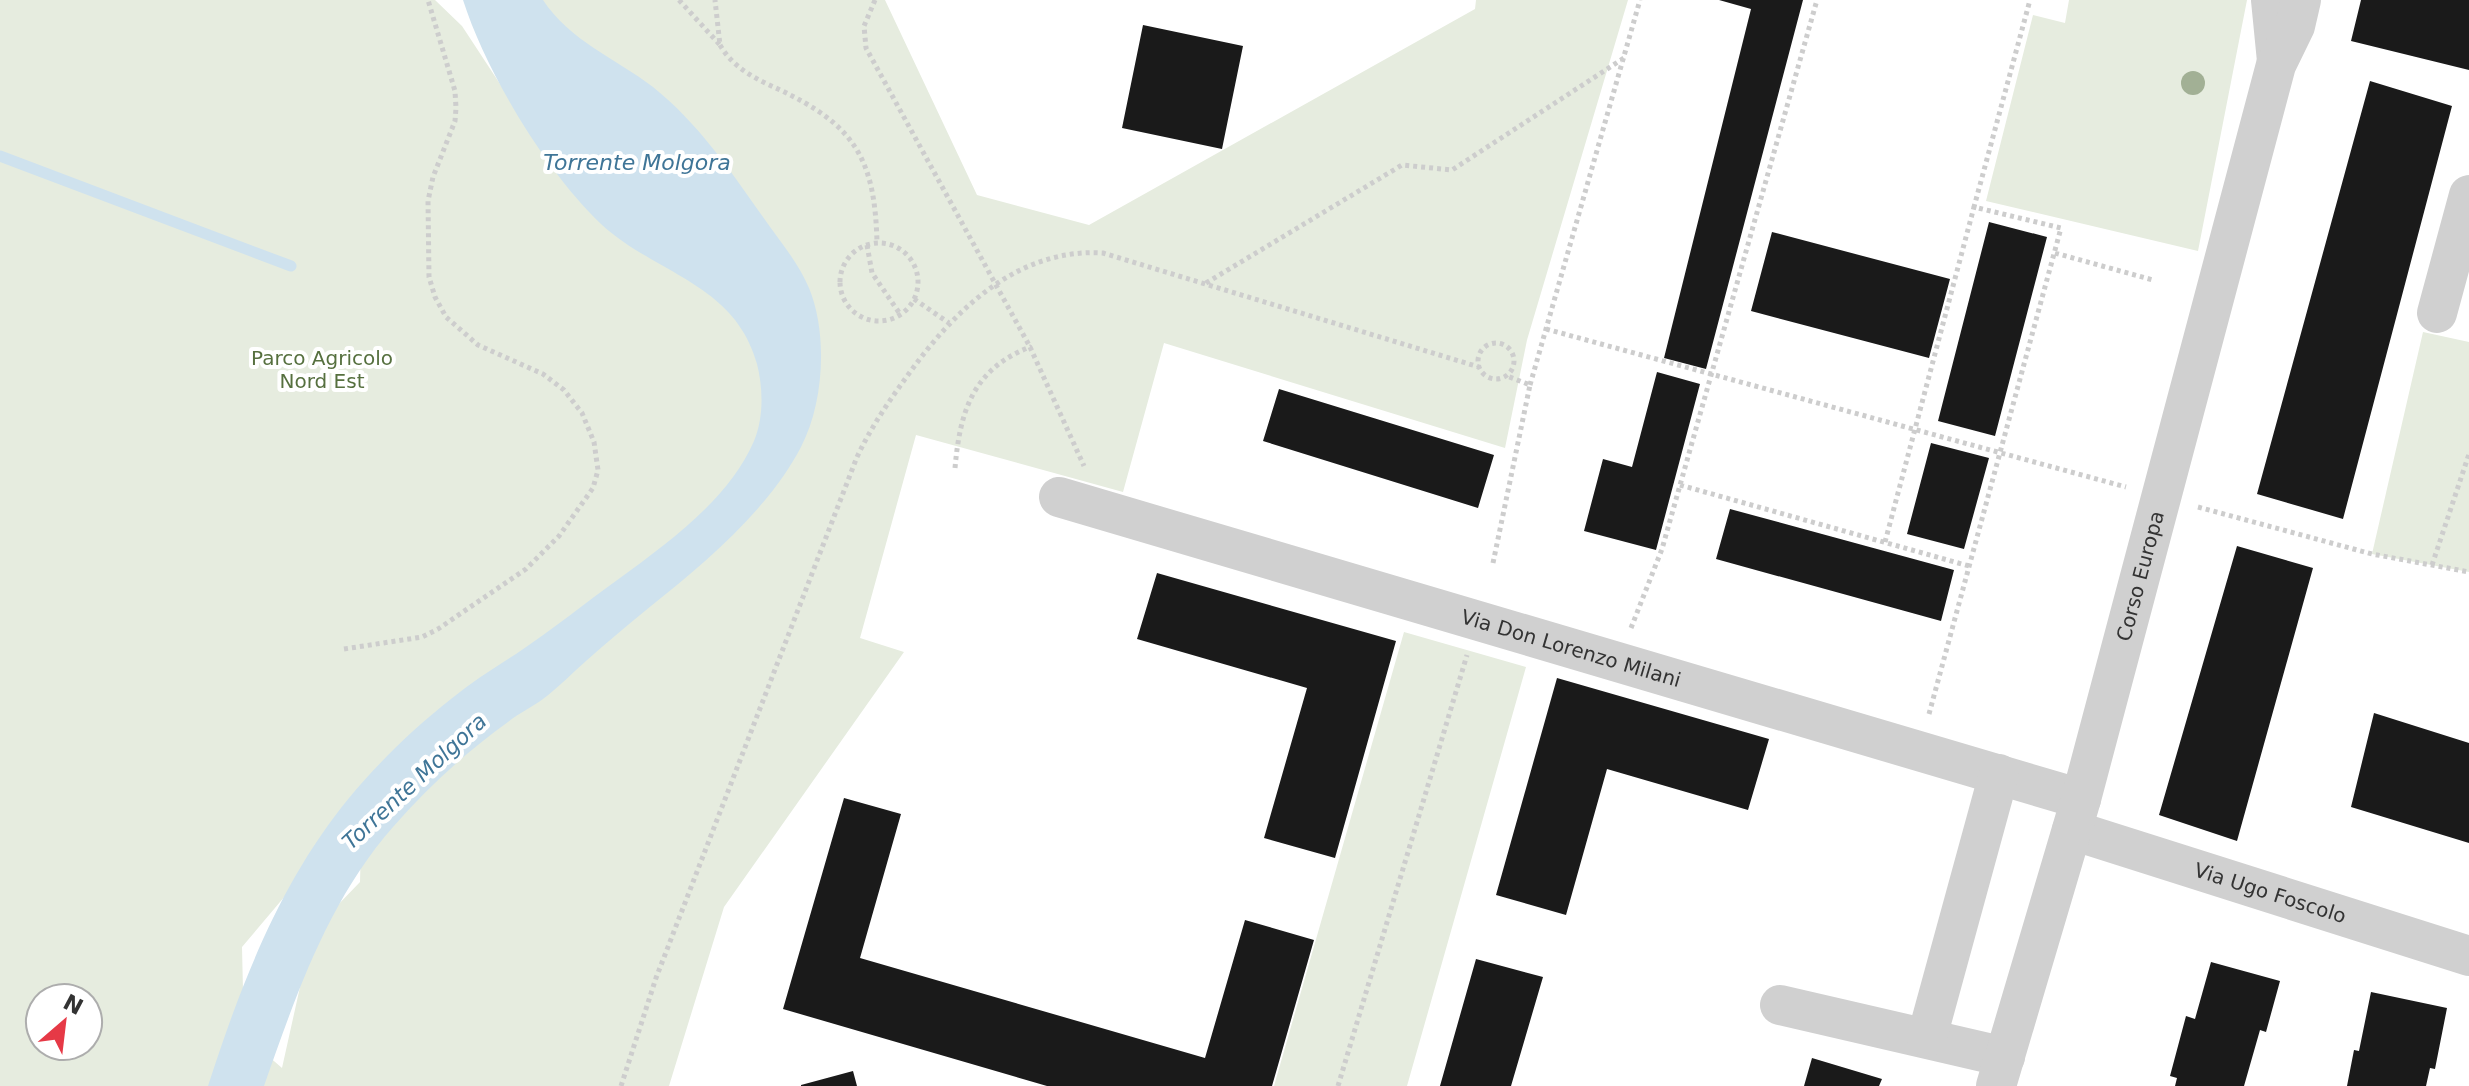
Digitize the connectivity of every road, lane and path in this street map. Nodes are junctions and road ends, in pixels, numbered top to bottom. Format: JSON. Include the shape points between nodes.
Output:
{"nodes":[{"id":1,"x":428,"y":0,"type":"edge"},
{"id":2,"x":679,"y":0,"type":"edge"},
{"id":3,"x":715,"y":0,"type":"edge"},
{"id":4,"x":875,"y":0,"type":"edge"},
{"id":5,"x":1640,"y":0,"type":"edge"},
{"id":6,"x":1817,"y":0,"type":"edge"},
{"id":7,"x":2030,"y":0,"type":"edge"},
{"id":8,"x":2271,"y":0,"type":"edge"},
{"id":9,"x":2301,"y":0,"type":"edge"},
{"id":10,"x":720,"y":45,"type":"junction"},
{"id":11,"x":1624,"y":58,"type":"junction"},
{"id":12,"x":2276,"y":65,"type":"junction"},
{"id":13,"x":2469,"y":195,"type":"edge"},
{"id":14,"x":1974,"y":207,"type":"junction"},
{"id":15,"x":877,"y":243,"type":"junction"},
{"id":16,"x":867,"y":245,"type":"junction"},
{"id":17,"x":2055,"y":253,"type":"junction"},
{"id":18,"x":2153,"y":280,"type":"dead end"},
{"id":19,"x":1206,"y":283,"type":"junction"},
{"id":20,"x":995,"y":284,"type":"junction"},
{"id":21,"x":914,"y":299,"type":"junction"},
{"id":22,"x":2437,"y":313,"type":"dead end"},
{"id":23,"x":900,"y":314,"type":"junction"},
{"id":24,"x":949,"y":323,"type":"junction"},
{"id":25,"x":1546,"y":329,"type":"junction"},
{"id":26,"x":1030,"y":347,"type":"junction"},
{"id":27,"x":1479,"y":367,"type":"junction"},
{"id":28,"x":1507,"y":376,"type":"junction"},
{"id":29,"x":1710,"y":376,"type":"junction"},
{"id":30,"x":1530,"y":385,"type":"junction"},
{"id":31,"x":1915,"y":431,"type":"junction"},
{"id":32,"x":2000,"y":454,"type":"junction"},
{"id":33,"x":2469,"y":454,"type":"edge"},
{"id":34,"x":955,"y":468,"type":"dead end"},
{"id":35,"x":1680,"y":485,"type":"junction"},
{"id":36,"x":1059,"y":497,"type":"dead end"},
{"id":37,"x":2179,"y":501,"type":"junction"},
{"id":38,"x":1104,"y":510,"type":"junction"},
{"id":39,"x":1885,"y":542,"type":"junction"},
{"id":40,"x":1493,"y":563,"type":"dead end"},
{"id":41,"x":2432,"y":565,"type":"junction"},
{"id":42,"x":1969,"y":566,"type":"junction"},
{"id":43,"x":2469,"y":572,"type":"edge"},
{"id":44,"x":1471,"y":643,"type":"dead end"},
{"id":45,"x":344,"y":649,"type":"dead end"},
{"id":46,"x":1618,"y":662,"type":"junction"},
{"id":47,"x":1919,"y":750,"type":"junction"},
{"id":48,"x":1999,"y":774,"type":"junction"},
{"id":49,"x":2077,"y":814,"type":"junction"},
{"id":50,"x":2469,"y":956,"type":"edge"},
{"id":51,"x":1780,"y":1005,"type":"dead end"},
{"id":52,"x":1927,"y":1037,"type":"junction"},
{"id":53,"x":2000,"y":1072,"type":"edge"},
{"id":54,"x":621,"y":1086,"type":"edge"},
{"id":55,"x":1338,"y":1086,"type":"edge"}],
"edges":[{"from":1,"to":45,"type":"path","via":[[456,108],[428,201],[429,277],[435,297],[446,317],[478,345],[543,374],[564,390],[582,413],[598,470],[593,488],[559,536],[526,569],[422,637]]},
{"from":2,"to":10,"type":"path"},
{"from":3,"to":10,"type":"path"},
{"from":4,"to":20,"type":"path","via":[[864,26],[866,48]]},
{"from":5,"to":11,"type":"path"},
{"from":6,"to":29,"type":"path"},
{"from":7,"to":14,"type":"path"},
{"from":8,"to":12,"type":"street","name":"Corso Europa"},
{"from":9,"to":12,"type":"street","name":"Corso Europa"},
{"from":10,"to":15,"type":"path","via":[[739,68],[814,107],[844,132],[869,173]]},
{"from":11,"to":19,"type":"path","via":[[1452,170],[1402,165]]},
{"from":11,"to":25,"type":"path"},
{"from":12,"to":37,"type":"street","name":"Corso Europa"},
{"from":13,"to":22,"type":"street"},
{"from":14,"to":17,"type":"path","via":[[2061,228]]},
{"from":14,"to":31,"type":"path"},
{"from":15,"to":16,"type":"path"},
{"from":15,"to":21,"type":"path","via":[[897,248],[912,261],[918,278]]},
{"from":16,"to":23,"type":"path","via":[[872,273]]},
{"from":16,"to":23,"type":"path","via":[[843,267],[840,286],[845,300],[869,319]]},
{"from":17,"to":18,"type":"path"},
{"from":17,"to":32,"type":"path"},
{"from":19,"to":20,"type":"path","via":[[1085,252],[1045,260]]},
{"from":19,"to":27,"type":"path"},
{"from":20,"to":24,"type":"path"},
{"from":20,"to":26,"type":"path"},
{"from":21,"to":23,"type":"path"},
{"from":21,"to":24,"type":"path"},
{"from":24,"to":54,"type":"path","via":[[873,424],[849,475],[656,978]]},
{"from":25,"to":29,"type":"path"},
{"from":25,"to":30,"type":"path"},
{"from":26,"to":34,"type":"path","via":[[996,365],[975,390],[959,427]]},
{"from":26,"to":38,"type":"path"},
{"from":27,"to":28,"type":"path","via":[[1491,379]]},
{"from":27,"to":28,"type":"path","via":[[1483,349],[1501,344],[1514,359]]},
{"from":28,"to":30,"type":"path"},
{"from":29,"to":31,"type":"path"},
{"from":29,"to":35,"type":"path"},
{"from":30,"to":40,"type":"path"},
{"from":31,"to":32,"type":"path"},
{"from":31,"to":39,"type":"path"},
{"from":32,"to":37,"type":"path"},
{"from":32,"to":42,"type":"path"},
{"from":33,"to":41,"type":"path"},
{"from":35,"to":39,"type":"path"},
{"from":35,"to":46,"type":"path","via":[[1662,549]]},
{"from":36,"to":38,"type":"street","name":"Via Don Lorenzo Milani"},
{"from":37,"to":41,"type":"path","via":[[2372,554]]},
{"from":37,"to":49,"type":"street","name":"Corso Europa"},
{"from":38,"to":46,"type":"street","name":"Via Don Lorenzo Milani"},
{"from":39,"to":42,"type":"path"},
{"from":41,"to":43,"type":"path"},
{"from":42,"to":47,"type":"path"},
{"from":44,"to":55,"type":"path"},
{"from":46,"to":47,"type":"street","name":"Via Don Lorenzo Milani"},
{"from":47,"to":48,"type":"street","name":"Via Don Lorenzo Milani"},
{"from":48,"to":49,"type":"street","name":"Via Don Lorenzo Milani"},
{"from":48,"to":52,"type":"street"},
{"from":49,"to":50,"type":"street","name":"Via Ugo Foscolo"},
{"from":49,"to":53,"type":"street","name":"Corso Europa"},
{"from":51,"to":52,"type":"street"},
{"from":52,"to":53,"type":"street"}]}
